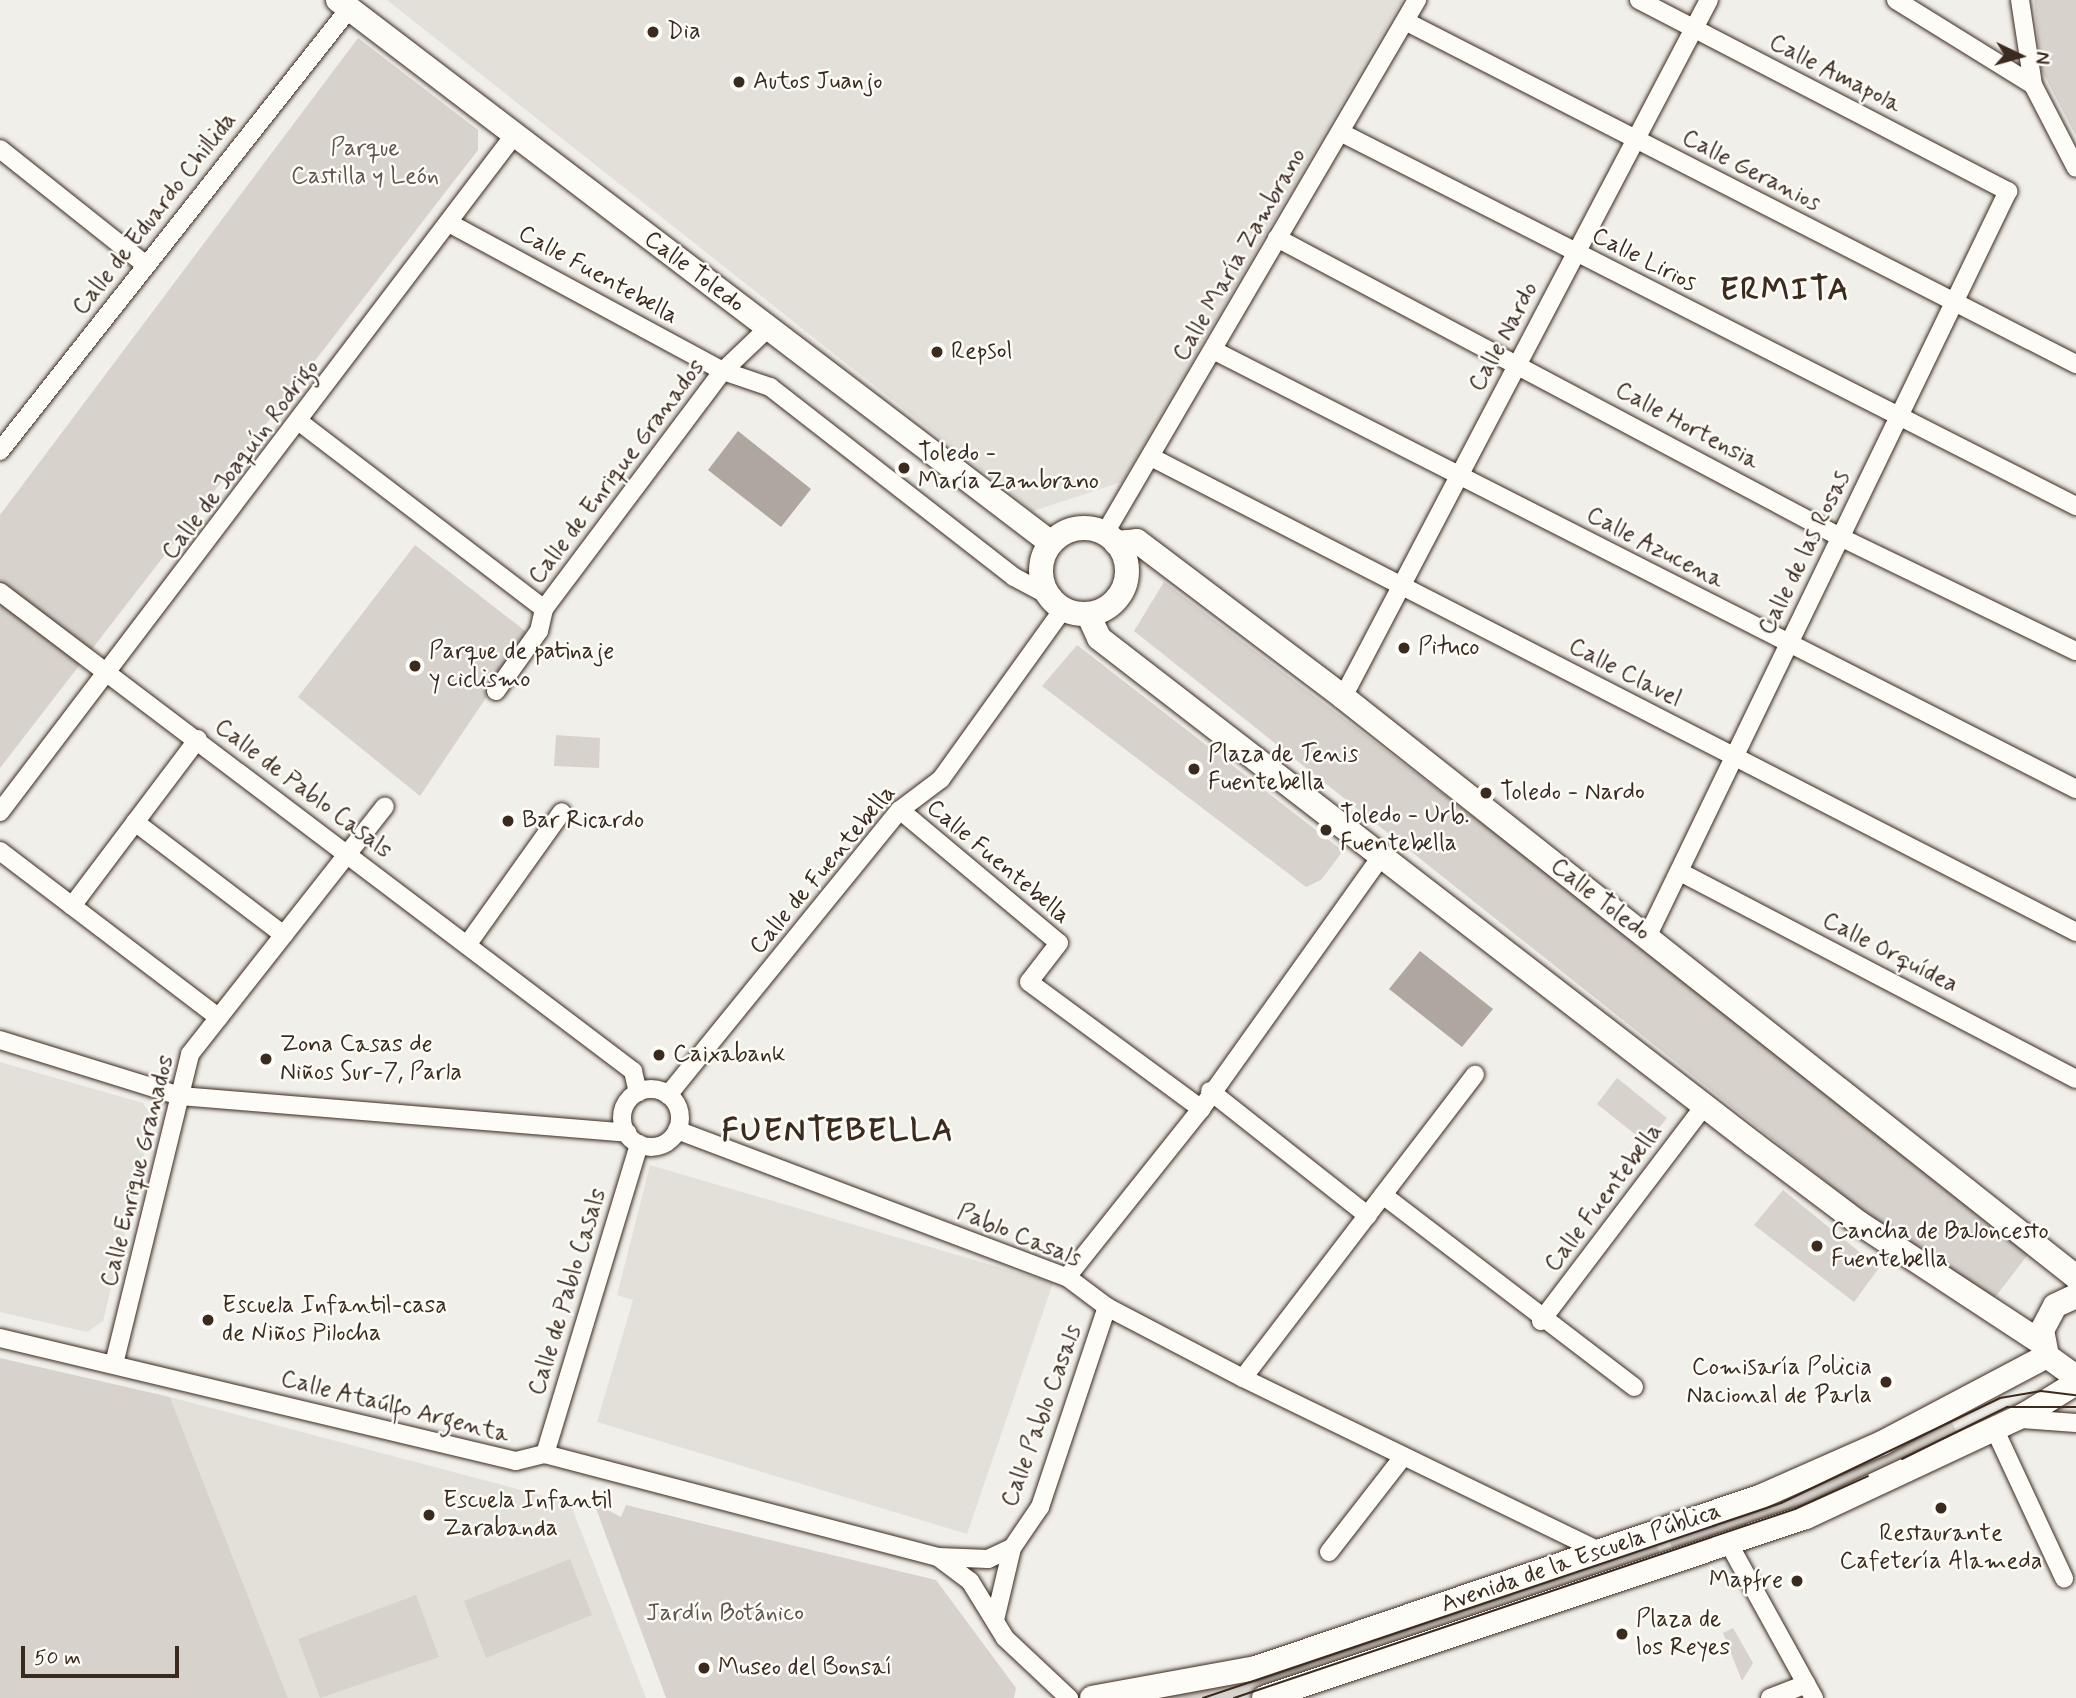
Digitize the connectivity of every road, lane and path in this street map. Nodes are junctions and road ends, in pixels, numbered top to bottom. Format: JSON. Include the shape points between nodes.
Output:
{"nodes":[{"id":1,"x":1417,"y":0,"type":"edge"},
{"id":2,"x":1639,"y":0,"type":"edge"},
{"id":3,"x":1709,"y":0,"type":"edge"},
{"id":4,"x":1896,"y":0,"type":"edge"},
{"id":5,"x":2020,"y":0,"type":"edge"},
{"id":6,"x":348,"y":3,"type":"edge"},
{"id":7,"x":1405,"y":21,"type":"junction"},
{"id":8,"x":1694,"y":29,"type":"junction"},
{"id":9,"x":2033,"y":85,"type":"junction"},
{"id":10,"x":1340,"y":132,"type":"junction"},
{"id":11,"x":515,"y":134,"type":"junction"},
{"id":12,"x":1637,"y":140,"type":"junction"},
{"id":13,"x":0,"y":149,"type":"edge"},
{"id":14,"x":2076,"y":168,"type":"edge"},
{"id":15,"x":2008,"y":191,"type":"joint"},
{"id":16,"x":449,"y":223,"type":"junction"},
{"id":17,"x":1277,"y":238,"type":"junction"},
{"id":18,"x":1576,"y":253,"type":"junction"},
{"id":19,"x":146,"y":265,"type":"junction"},
{"id":20,"x":1955,"y":303,"type":"junction"},
{"id":21,"x":768,"y":328,"type":"junction"},
{"id":22,"x":1213,"y":350,"type":"junction"},
{"id":23,"x":1518,"y":363,"type":"junction"},
{"id":24,"x":2076,"y":364,"type":"edge"},
{"id":25,"x":723,"y":371,"type":"junction"},
{"id":26,"x":1898,"y":418,"type":"junction"},
{"id":27,"x":301,"y":423,"type":"junction"},
{"id":28,"x":0,"y":451,"type":"edge"},
{"id":29,"x":1151,"y":457,"type":"junction"},
{"id":30,"x":1459,"y":477,"type":"junction"},
{"id":31,"x":2076,"y":506,"type":"edge"},
{"id":32,"x":1840,"y":537,"type":"junction"},
{"id":33,"x":1111,"y":538,"type":"junction"},
{"id":34,"x":1051,"y":543,"type":"junction"},
{"id":35,"x":1402,"y":586,"type":"junction"},
{"id":36,"x":0,"y":592,"type":"edge"},
{"id":37,"x":1055,"y":602,"type":"junction"},
{"id":38,"x":544,"y":609,"type":"junction"},
{"id":39,"x":1088,"y":614,"type":"junction"},
{"id":40,"x":1790,"y":643,"type":"junction"},
{"id":41,"x":2076,"y":651,"type":"edge"},
{"id":42,"x":107,"y":675,"type":"junction"},
{"id":43,"x":496,"y":691,"type":"dead end"},
{"id":44,"x":1343,"y":697,"type":"junction"},
{"id":45,"x":198,"y":739,"type":"junction"},
{"id":46,"x":1732,"y":757,"type":"junction"},
{"id":47,"x":2076,"y":789,"type":"edge"},
{"id":48,"x":385,"y":806,"type":"dead end"},
{"id":49,"x":900,"y":810,"type":"junction"},
{"id":50,"x":562,"y":812,"type":"dead end"},
{"id":51,"x":0,"y":813,"type":"edge"},
{"id":52,"x":135,"y":822,"type":"junction"},
{"id":53,"x":0,"y":851,"type":"edge"},
{"id":54,"x":348,"y":854,"type":"junction"},
{"id":55,"x":1381,"y":857,"type":"junction"},
{"id":56,"x":1680,"y":872,"type":"junction"},
{"id":57,"x":72,"y":906,"type":"junction"},
{"id":58,"x":2076,"y":932,"type":"edge"},
{"id":59,"x":284,"y":935,"type":"junction"},
{"id":60,"x":1647,"y":937,"type":"junction"},
{"id":61,"x":467,"y":945,"type":"junction"},
{"id":62,"x":219,"y":1018,"type":"junction"},
{"id":63,"x":0,"y":1040,"type":"edge"},
{"id":64,"x":1475,"y":1075,"type":"dead end"},
{"id":65,"x":2076,"y":1079,"type":"edge"},
{"id":66,"x":1210,"y":1091,"type":"junction"},
{"id":67,"x":638,"y":1092,"type":"junction"},
{"id":68,"x":668,"y":1095,"type":"junction"},
{"id":69,"x":180,"y":1096,"type":"junction"},
{"id":70,"x":1705,"y":1105,"type":"junction"},
{"id":71,"x":1201,"y":1110,"type":"junction"},
{"id":72,"x":677,"y":1130,"type":"junction"},
{"id":73,"x":633,"y":1139,"type":"junction"},
{"id":74,"x":1383,"y":1195,"type":"junction"},
{"id":75,"x":1368,"y":1216,"type":"junction"},
{"id":76,"x":1067,"y":1277,"type":"junction"},
{"id":77,"x":2076,"y":1277,"type":"edge"},
{"id":78,"x":2076,"y":1296,"type":"edge"},
{"id":79,"x":1107,"y":1307,"type":"junction"},
{"id":80,"x":1541,"y":1321,"type":"junction"},
{"id":81,"x":0,"y":1338,"type":"edge"},
{"id":82,"x":2045,"y":1350,"type":"junction"},
{"id":83,"x":114,"y":1364,"type":"junction"},
{"id":84,"x":2076,"y":1377,"type":"edge"},
{"id":85,"x":1243,"y":1378,"type":"junction"},
{"id":86,"x":2076,"y":1383,"type":"edge"},
{"id":87,"x":1634,"y":1387,"type":"dead end"},
{"id":88,"x":2076,"y":1423,"type":"edge"},
{"id":89,"x":2005,"y":1424,"type":"junction"},
{"id":90,"x":545,"y":1454,"type":"junction"},
{"id":91,"x":1403,"y":1457,"type":"junction"},
{"id":92,"x":1729,"y":1544,"type":"junction"},
{"id":93,"x":1012,"y":1548,"type":"junction"},
{"id":94,"x":1329,"y":1552,"type":"dead end"},
{"id":95,"x":1602,"y":1552,"type":"junction"},
{"id":96,"x":938,"y":1557,"type":"junction"},
{"id":97,"x":2064,"y":1578,"type":"dead end"},
{"id":98,"x":995,"y":1620,"type":"junction"},
{"id":99,"x":1810,"y":1691,"type":"edge"},
{"id":100,"x":1071,"y":1698,"type":"edge"},
{"id":101,"x":1085,"y":1698,"type":"edge"},
{"id":102,"x":1092,"y":1698,"type":"edge"},
{"id":103,"x":1264,"y":1698,"type":"edge"},
{"id":104,"x":1770,"y":1698,"type":"edge"}],
"edges":[{"from":1,"to":7,"type":"street","name":"Calle María Zambrano"},
{"from":2,"to":8,"type":"street","name":"Calle Amapola"},
{"from":3,"to":8,"type":"street","name":"Calle Nardo"},
{"from":4,"to":9,"type":"street"},
{"from":5,"to":9,"type":"street"},
{"from":6,"to":11,"type":"street","name":"Calle Toledo"},
{"from":6,"to":19,"type":"street","name":"Calle de Eduardo Chillida"},
{"from":7,"to":10,"type":"street","name":"Calle María Zambrano"},
{"from":7,"to":12,"type":"street","name":"Calle Geranios"},
{"from":8,"to":12,"type":"street","name":"Calle Nardo"},
{"from":8,"to":15,"type":"street","name":"Calle Amapola"},
{"from":9,"to":14,"type":"street"},
{"from":10,"to":17,"type":"street","name":"Calle María Zambrano"},
{"from":10,"to":18,"type":"street","name":"Calle Lirios"},
{"from":11,"to":16,"type":"street","name":"Calle de Joaquín Rodrigo"},
{"from":11,"to":21,"type":"street","name":"Calle Toledo"},
{"from":12,"to":18,"type":"street","name":"Calle Nardo"},
{"from":12,"to":20,"type":"street","name":"Calle Geranios"},
{"from":13,"to":19,"type":"street"},
{"from":15,"to":20,"type":"street","name":"Calle de las Rosas"},
{"from":16,"to":25,"type":"street","name":"Calle Fuentebella"},
{"from":16,"to":27,"type":"street","name":"Calle de Joaquín Rodrigo"},
{"from":17,"to":22,"type":"street","name":"Calle María Zambrano"},
{"from":17,"to":23,"type":"street","name":"Calle Hortensia"},
{"from":18,"to":23,"type":"street","name":"Calle Nardo"},
{"from":18,"to":26,"type":"street","name":"Calle Lirios"},
{"from":19,"to":28,"type":"street","name":"Calle de Eduardo Chillida"},
{"from":20,"to":24,"type":"street","name":"Calle Geranios"},
{"from":20,"to":26,"type":"street","name":"Calle de las Rosas"},
{"from":21,"to":25,"type":"street","name":"Calle de Enrique Granados"},
{"from":21,"to":34,"type":"street","name":"Calle Toledo"},
{"from":22,"to":29,"type":"street","name":"Calle María Zambrano"},
{"from":22,"to":30,"type":"street","name":"Calle Azucena"},
{"from":23,"to":30,"type":"street","name":"Calle Nardo"},
{"from":23,"to":32,"type":"street","name":"Calle Hortensia"},
{"from":25,"to":37,"type":"street","name":"Calle Fuentebella","via":[[770,387],[1014,577]]},
{"from":25,"to":38,"type":"street","name":"Calle de Enrique Granados"},
{"from":26,"to":31,"type":"street","name":"Calle Lirios"},
{"from":26,"to":32,"type":"street","name":"Calle de las Rosas"},
{"from":27,"to":38,"type":"street"},
{"from":27,"to":42,"type":"street","name":"Calle de Joaquín Rodrigo"},
{"from":29,"to":33,"type":"street","name":"Calle María Zambrano"},
{"from":29,"to":35,"type":"street","name":"Calle Clavel"},
{"from":30,"to":35,"type":"street","name":"Calle Nardo"},
{"from":30,"to":40,"type":"street","name":"Calle Azucena"},
{"from":32,"to":40,"type":"street","name":"Calle de las Rosas"},
{"from":32,"to":41,"type":"street","name":"Calle Hortensia"},
{"from":33,"to":34,"type":"street","via":[[1076,528]]},
{"from":33,"to":39,"type":"street","via":[[1126,559],[1120,595]]},
{"from":33,"to":44,"type":"street","name":"Calle Toledo","via":[[1137,541]]},
{"from":34,"to":37,"type":"street","via":[[1042,559]]},
{"from":35,"to":44,"type":"street","name":"Calle Nardo"},
{"from":35,"to":46,"type":"street","name":"Calle Clavel"},
{"from":36,"to":42,"type":"street","name":"Calle de Pablo Casals"},
{"from":37,"to":39,"type":"street"},
{"from":37,"to":49,"type":"street","name":"Calle de Fuentebella","via":[[941,779]]},
{"from":38,"to":43,"type":"street","name":"Calle de Enrique Granados","via":[[540,631]]},
{"from":39,"to":55,"type":"street","via":[[1099,638]]},
{"from":40,"to":46,"type":"street","name":"Calle de las Rosas"},
{"from":40,"to":47,"type":"street","name":"Calle Azucena"},
{"from":42,"to":45,"type":"street","name":"Calle de Pablo Casals"},
{"from":42,"to":51,"type":"street","name":"Calle de Joaquín Rodrigo"},
{"from":44,"to":60,"type":"street","name":"Calle Toledo"},
{"from":45,"to":52,"type":"street"},
{"from":45,"to":54,"type":"street","name":"Calle de Pablo Casals"},
{"from":46,"to":56,"type":"street","name":"Calle de las Rosas"},
{"from":46,"to":58,"type":"street","name":"Calle Clavel"},
{"from":48,"to":54,"type":"street","name":"Calle Enrique Granados"},
{"from":49,"to":68,"type":"street","name":"Calle de Fuentebella"},
{"from":49,"to":71,"type":"street","name":"Calle Fuentebella","via":[[1059,943],[1029,982]]},
{"from":50,"to":61,"type":"street"},
{"from":52,"to":57,"type":"street"},
{"from":52,"to":59,"type":"street"},
{"from":53,"to":57,"type":"street"},
{"from":54,"to":59,"type":"street","name":"Calle Enrique Granados"},
{"from":54,"to":61,"type":"street","name":"Calle de Pablo Casals"},
{"from":55,"to":66,"type":"street"},
{"from":55,"to":70,"type":"street"},
{"from":56,"to":60,"type":"street","name":"Calle de las Rosas"},
{"from":56,"to":65,"type":"street","name":"Calle Orquídea"},
{"from":57,"to":62,"type":"street"},
{"from":59,"to":62,"type":"street","name":"Calle Enrique Granados"},
{"from":60,"to":77,"type":"street","name":"Calle Toledo"},
{"from":61,"to":67,"type":"street","name":"Calle de Pablo Casals","via":[[633,1071]]},
{"from":62,"to":69,"type":"street","name":"Calle Enrique Granados","via":[[190,1054]]},
{"from":63,"to":69,"type":"street"},
{"from":64,"to":74,"type":"street"},
{"from":66,"to":71,"type":"street"},
{"from":66,"to":75,"type":"street"},
{"from":67,"to":68,"type":"street"},
{"from":67,"to":73,"type":"street","via":[[623,1110]]},
{"from":68,"to":72,"type":"street","via":[[679,1111]]},
{"from":69,"to":73,"type":"street"},
{"from":69,"to":83,"type":"street","name":"Calle Enrique Granados"},
{"from":70,"to":80,"type":"street","name":"Calle Fuentebella"},
{"from":70,"to":82,"type":"street","via":[[1860,1223]]},
{"from":71,"to":76,"type":"street"},
{"from":72,"to":73,"type":"street","via":[[661,1145]]},
{"from":72,"to":76,"type":"street","name":"Pablo Casals"},
{"from":73,"to":90,"type":"street","name":"Calle de Pablo Casals"},
{"from":74,"to":75,"type":"street"},
{"from":74,"to":80,"type":"street"},
{"from":75,"to":85,"type":"street"},
{"from":76,"to":79,"type":"street","name":"Pablo Casals"},
{"from":78,"to":82,"type":"street","via":[[2050,1312]]},
{"from":79,"to":85,"type":"street","name":"Pablo Casals"},
{"from":79,"to":93,"type":"street","name":"Calle Pablo Casals","via":[[1041,1507]]},
{"from":80,"to":87,"type":"street"},
{"from":81,"to":83,"type":"street","name":"Calle Ataúlfo Argenta"},
{"from":82,"to":84,"type":"street"},
{"from":82,"to":95,"type":"street","name":"Avenida de la Escuela Pública","via":[[1819,1473]]},
{"from":83,"to":90,"type":"street","name":"Calle Ataúlfo Argenta","via":[[516,1461]]},
{"from":85,"to":91,"type":"street","name":"Pablo Casals"},
{"from":86,"to":89,"type":"street","name":"Avenida de la Escuela Pública"},
{"from":88,"to":89,"type":"street"},
{"from":89,"to":92,"type":"street","name":"Avenida de la Escuela Pública","via":[[1893,1480]]},
{"from":89,"to":97,"type":"street"},
{"from":90,"to":96,"type":"street","name":"Calle Ataúlfo Argenta"},
{"from":91,"to":94,"type":"street"},
{"from":91,"to":95,"type":"street","name":"Pablo Casals"},
{"from":92,"to":99,"type":"street"},
{"from":92,"to":103,"type":"street","name":"Avenida de la Escuela Pública"},
{"from":93,"to":96,"type":"street","via":[[988,1559]]},
{"from":93,"to":98,"type":"street","name":"Calle Pablo Casals"},
{"from":95,"to":102,"type":"street","name":"Avenida de la Escuela Pública","via":[[1255,1668]]},
{"from":96,"to":98,"type":"street","name":"Calle Ataúlfo Argenta","via":[[970,1581]]},
{"from":98,"to":100,"type":"street","name":"Calle Ataúlfo Argenta","via":[[1005,1638]]},
{"from":99,"to":104,"type":"street"},
{"from":100,"to":101,"type":"street"}]}
